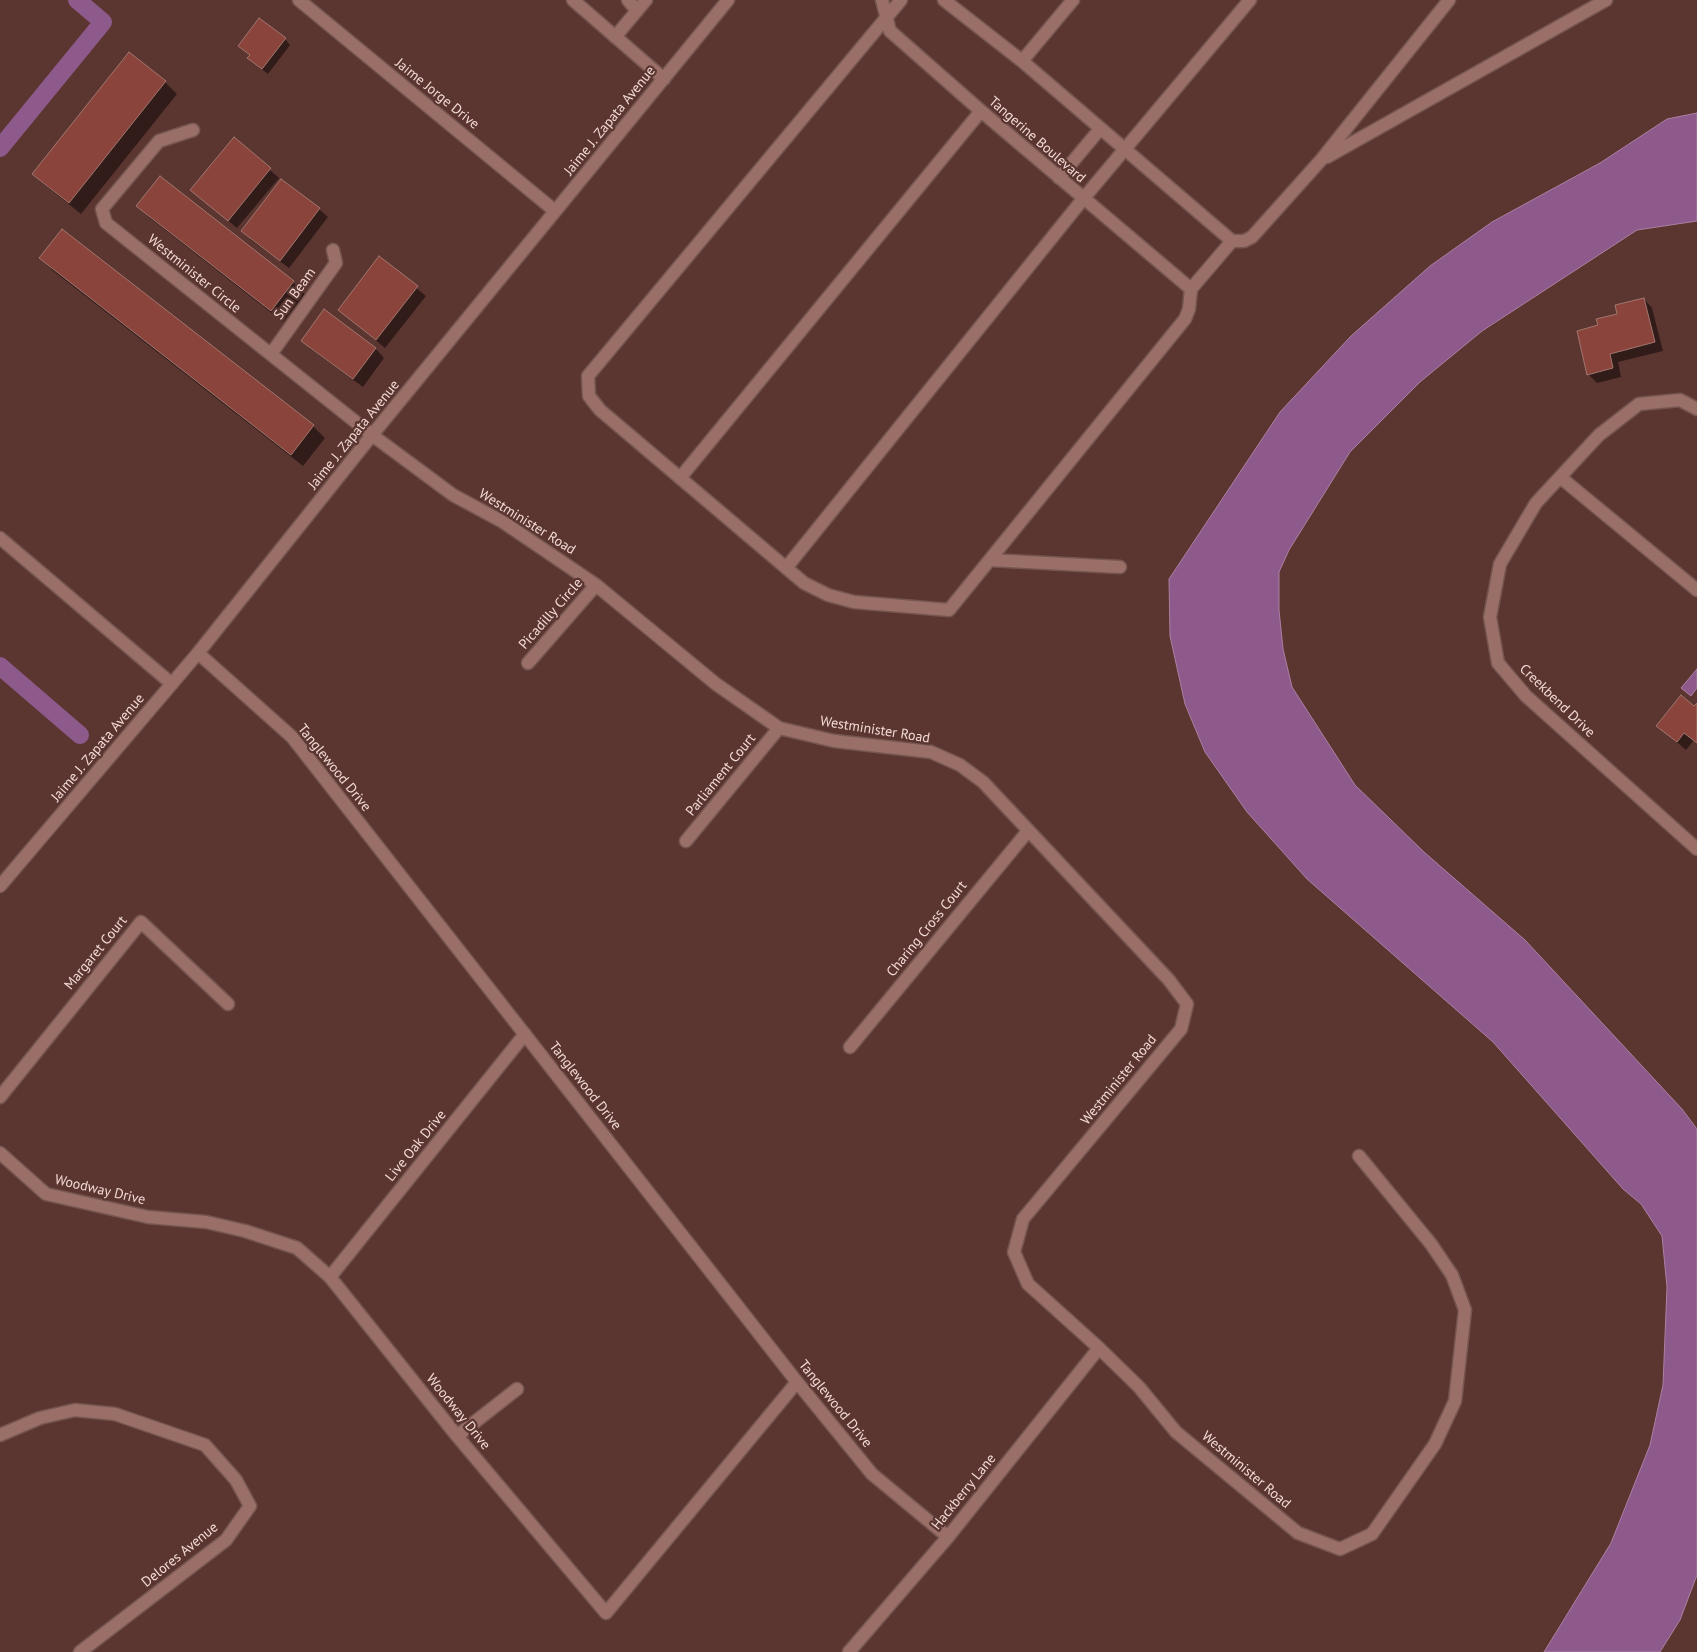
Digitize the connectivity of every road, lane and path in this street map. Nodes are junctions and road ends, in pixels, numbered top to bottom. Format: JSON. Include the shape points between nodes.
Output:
{"nodes":[{"id":1,"x":299,"y":0,"type":"edge"},
{"id":2,"x":573,"y":0,"type":"edge"},
{"id":3,"x":628,"y":0,"type":"edge"},
{"id":4,"x":646,"y":0,"type":"edge"},
{"id":5,"x":728,"y":0,"type":"edge"},
{"id":6,"x":882,"y":0,"type":"edge"},
{"id":7,"x":901,"y":0,"type":"edge"},
{"id":8,"x":944,"y":0,"type":"edge"},
{"id":9,"x":1073,"y":0,"type":"edge"},
{"id":10,"x":1250,"y":0,"type":"edge"},
{"id":11,"x":1449,"y":0,"type":"edge"},
{"id":12,"x":1606,"y":0,"type":"edge"},
{"id":13,"x":637,"y":11,"type":"junction"},
{"id":14,"x":887,"y":18,"type":"junction"},
{"id":15,"x":615,"y":37,"type":"junction"},
{"id":16,"x":1022,"y":61,"type":"junction"},
{"id":17,"x":664,"y":79,"type":"junction"},
{"id":18,"x":981,"y":111,"type":"junction"},
{"id":19,"x":1100,"y":129,"type":"junction"},
{"id":20,"x":193,"y":130,"type":"dead end"},
{"id":21,"x":1125,"y":151,"type":"junction"},
{"id":22,"x":1321,"y":160,"type":"junction"},
{"id":23,"x":1059,"y":178,"type":"junction"},
{"id":24,"x":1083,"y":199,"type":"junction"},
{"id":25,"x":556,"y":211,"type":"junction"},
{"id":26,"x":1232,"y":241,"type":"junction"},
{"id":27,"x":333,"y":250,"type":"dead end"},
{"id":28,"x":1191,"y":289,"type":"junction"},
{"id":29,"x":271,"y":354,"type":"junction"},
{"id":30,"x":1697,"y":408,"type":"edge"},
{"id":31,"x":372,"y":436,"type":"junction"},
{"id":32,"x":1560,"y":477,"type":"junction"},
{"id":33,"x":680,"y":478,"type":"junction"},
{"id":34,"x":0,"y":538,"type":"edge"},
{"id":35,"x":990,"y":560,"type":"junction"},
{"id":36,"x":1120,"y":567,"type":"dead end"},
{"id":37,"x":786,"y":568,"type":"junction"},
{"id":38,"x":596,"y":584,"type":"junction"},
{"id":39,"x":1697,"y":590,"type":"edge"},
{"id":40,"x":198,"y":653,"type":"junction"},
{"id":41,"x":528,"y":663,"type":"dead end"},
{"id":42,"x":172,"y":684,"type":"junction"},
{"id":43,"x":779,"y":728,"type":"junction"},
{"id":44,"x":1028,"y":830,"type":"junction"},
{"id":45,"x":686,"y":841,"type":"dead end"},
{"id":46,"x":1697,"y":849,"type":"edge"},
{"id":47,"x":0,"y":886,"type":"edge"},
{"id":48,"x":228,"y":1004,"type":"dead end"},
{"id":49,"x":525,"y":1034,"type":"junction"},
{"id":50,"x":850,"y":1047,"type":"dead end"},
{"id":51,"x":0,"y":1097,"type":"edge"},
{"id":52,"x":0,"y":1153,"type":"edge"},
{"id":53,"x":1359,"y":1156,"type":"dead end"},
{"id":54,"x":330,"y":1277,"type":"junction"},
{"id":55,"x":1099,"y":1348,"type":"junction"},
{"id":56,"x":797,"y":1382,"type":"junction"},
{"id":57,"x":517,"y":1389,"type":"dead end"},
{"id":58,"x":0,"y":1435,"type":"edge"},
{"id":59,"x":457,"y":1436,"type":"junction"},
{"id":60,"x":948,"y":1537,"type":"junction"},
{"id":61,"x":80,"y":1652,"type":"edge"},
{"id":62,"x":848,"y":1652,"type":"edge"}],
"edges":[{"from":1,"to":25,"type":"street","name":"Jaime Jorge Drive"},
{"from":2,"to":15,"type":"street"},
{"from":3,"to":13,"type":"street"},
{"from":4,"to":13,"type":"street"},
{"from":5,"to":17,"type":"street","name":"Jaime J. Zapata Avenue"},
{"from":6,"to":14,"type":"street","name":"Tangerine Boulevard"},
{"from":7,"to":14,"type":"street"},
{"from":8,"to":16,"type":"street"},
{"from":9,"to":16,"type":"street"},
{"from":10,"to":21,"type":"street"},
{"from":11,"to":22,"type":"street"},
{"from":12,"to":22,"type":"street"},
{"from":13,"to":15,"type":"street"},
{"from":14,"to":18,"type":"street","name":"Tangerine Boulevard","via":[[890,31]]},
{"from":14,"to":33,"type":"street","via":[[588,376],[589,396],[600,410]]},
{"from":15,"to":17,"type":"street"},
{"from":16,"to":19,"type":"street"},
{"from":17,"to":25,"type":"street","name":"Jaime J. Zapata Avenue"},
{"from":18,"to":23,"type":"street","name":"Tangerine Boulevard"},
{"from":18,"to":33,"type":"street"},
{"from":19,"to":21,"type":"street"},
{"from":19,"to":23,"type":"street"},
{"from":20,"to":29,"type":"street","name":"Westminister Circle","via":[[159,140],[102,209],[106,223]]},
{"from":21,"to":24,"type":"street"},
{"from":21,"to":26,"type":"street"},
{"from":22,"to":26,"type":"street","via":[[1252,237]]},
{"from":23,"to":24,"type":"street","name":"Tangerine Boulevard"},
{"from":24,"to":28,"type":"street","name":"Tangerine Boulevard"},
{"from":24,"to":37,"type":"street"},
{"from":25,"to":31,"type":"street","name":"Jaime J. Zapata Avenue"},
{"from":26,"to":28,"type":"street"},
{"from":27,"to":29,"type":"street","name":"Sun Beam","via":[[336,263]]},
{"from":28,"to":35,"type":"street","via":[[1190,309],[1185,319]]},
{"from":29,"to":31,"type":"street","name":"Westminister Circle"},
{"from":30,"to":32,"type":"street","name":"Creekbend Drive","via":[[1680,400],[1639,404],[1599,435]]},
{"from":31,"to":38,"type":"street","name":"Westminister Road","via":[[453,495],[504,522]]},
{"from":31,"to":40,"type":"street","name":"Jaime J. Zapata Avenue"},
{"from":32,"to":39,"type":"street"},
{"from":32,"to":46,"type":"street","name":"Creekbend Drive","via":[[1536,503],[1500,564],[1490,617],[1498,663],[1526,696]]},
{"from":33,"to":37,"type":"street"},
{"from":34,"to":42,"type":"street"},
{"from":35,"to":36,"type":"street"},
{"from":35,"to":37,"type":"street","via":[[948,610],[854,602],[828,595],[804,583]]},
{"from":38,"to":41,"type":"street","name":"Picadilly Circle"},
{"from":38,"to":43,"type":"street","name":"Westminister Road","via":[[716,684]]},
{"from":40,"to":42,"type":"street","name":"Jaime J. Zapata Avenue"},
{"from":40,"to":49,"type":"street","name":"Tanglewood Drive","via":[[292,737]]},
{"from":42,"to":47,"type":"street","name":"Jaime J. Zapata Avenue"},
{"from":43,"to":44,"type":"street","name":"Westminister Road","via":[[834,741],[931,752],[960,765],[983,782]]},
{"from":43,"to":45,"type":"street","name":"Parliament Court"},
{"from":44,"to":50,"type":"street","name":"Charing Cross Court"},
{"from":44,"to":55,"type":"street","name":"Westminister Road","via":[[1169,980],[1187,1004],[1181,1029],[1023,1219],[1014,1252],[1028,1284]]},
{"from":48,"to":51,"type":"street","name":"Margaret Court","via":[[141,922]]},
{"from":49,"to":54,"type":"street","name":"Live Oak Drive"},
{"from":49,"to":56,"type":"street","name":"Tanglewood Drive"},
{"from":52,"to":54,"type":"street","name":"Woodway Drive","via":[[46,1194],[148,1217],[206,1222],[245,1231],[297,1248]]},
{"from":53,"to":55,"type":"street","name":"Westminister Road","via":[[1452,1275],[1465,1310],[1455,1401],[1435,1444],[1372,1534],[1340,1549],[1298,1533],[1176,1432],[1139,1387]]},
{"from":54,"to":59,"type":"street","name":"Woodway Drive"},
{"from":55,"to":60,"type":"street","name":"Hackberry Lane"},
{"from":56,"to":59,"type":"street","name":"Woodway Drive","via":[[606,1613]]},
{"from":56,"to":60,"type":"street","name":"Tanglewood Drive","via":[[872,1474]]},
{"from":57,"to":59,"type":"street"},
{"from":58,"to":61,"type":"street","name":"Delores Avenue","via":[[40,1418],[74,1410],[115,1414],[205,1445],[236,1480],[250,1506],[226,1540]]},
{"from":60,"to":62,"type":"street","name":"Hackberry Lane"}]}
